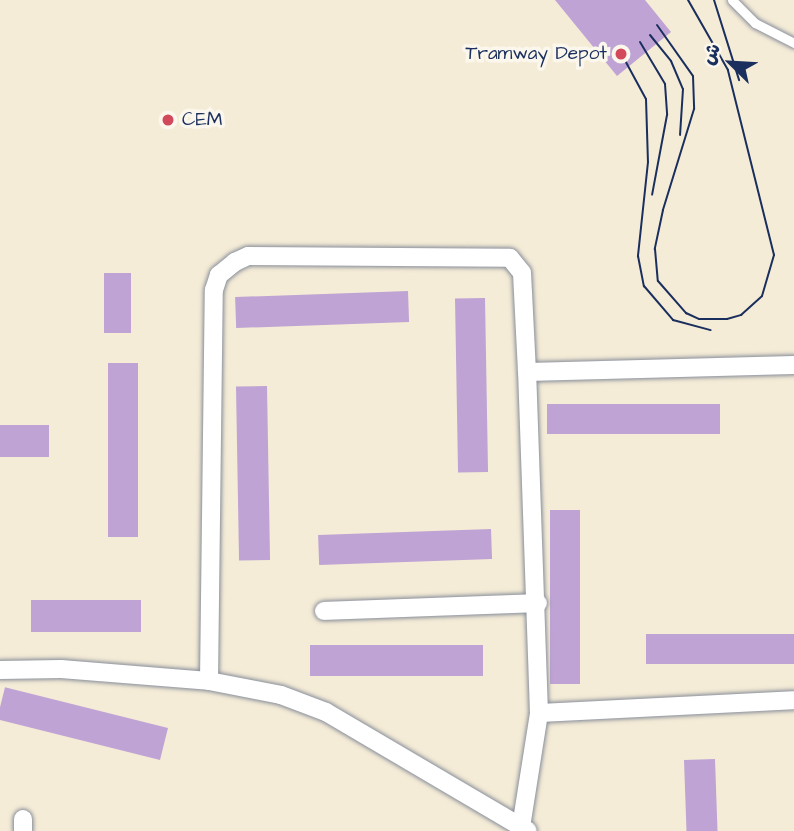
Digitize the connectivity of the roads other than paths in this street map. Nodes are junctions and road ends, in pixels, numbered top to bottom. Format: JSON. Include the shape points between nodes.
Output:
{"nodes":[{"id":1,"x":732,"y":0,"type":"edge"},
{"id":2,"x":794,"y":43,"type":"edge"},
{"id":3,"x":794,"y":365,"type":"edge"},
{"id":4,"x":527,"y":372,"type":"junction"},
{"id":5,"x":538,"y":603,"type":"junction"},
{"id":6,"x":324,"y":611,"type":"dead end"},
{"id":7,"x":0,"y":670,"type":"edge"},
{"id":8,"x":209,"y":681,"type":"junction"},
{"id":9,"x":794,"y":700,"type":"edge"},
{"id":10,"x":539,"y":713,"type":"junction"},
{"id":11,"x":524,"y":829,"type":"edge"}],
"edges":[{"from":1,"to":2,"type":"lane","via":[[755,23]]},
{"from":3,"to":4,"type":"street"},
{"from":4,"to":5,"type":"street"},
{"from":4,"to":8,"type":"street","via":[[522,274],[510,258],[248,256],[219,275],[214,290]]},
{"from":5,"to":6,"type":"street"},
{"from":5,"to":10,"type":"street"},
{"from":7,"to":8,"type":"street","via":[[61,668]]},
{"from":8,"to":11,"type":"street","via":[[281,695],[326,712]]},
{"from":9,"to":10,"type":"street"},
{"from":10,"to":11,"type":"street"}]}
